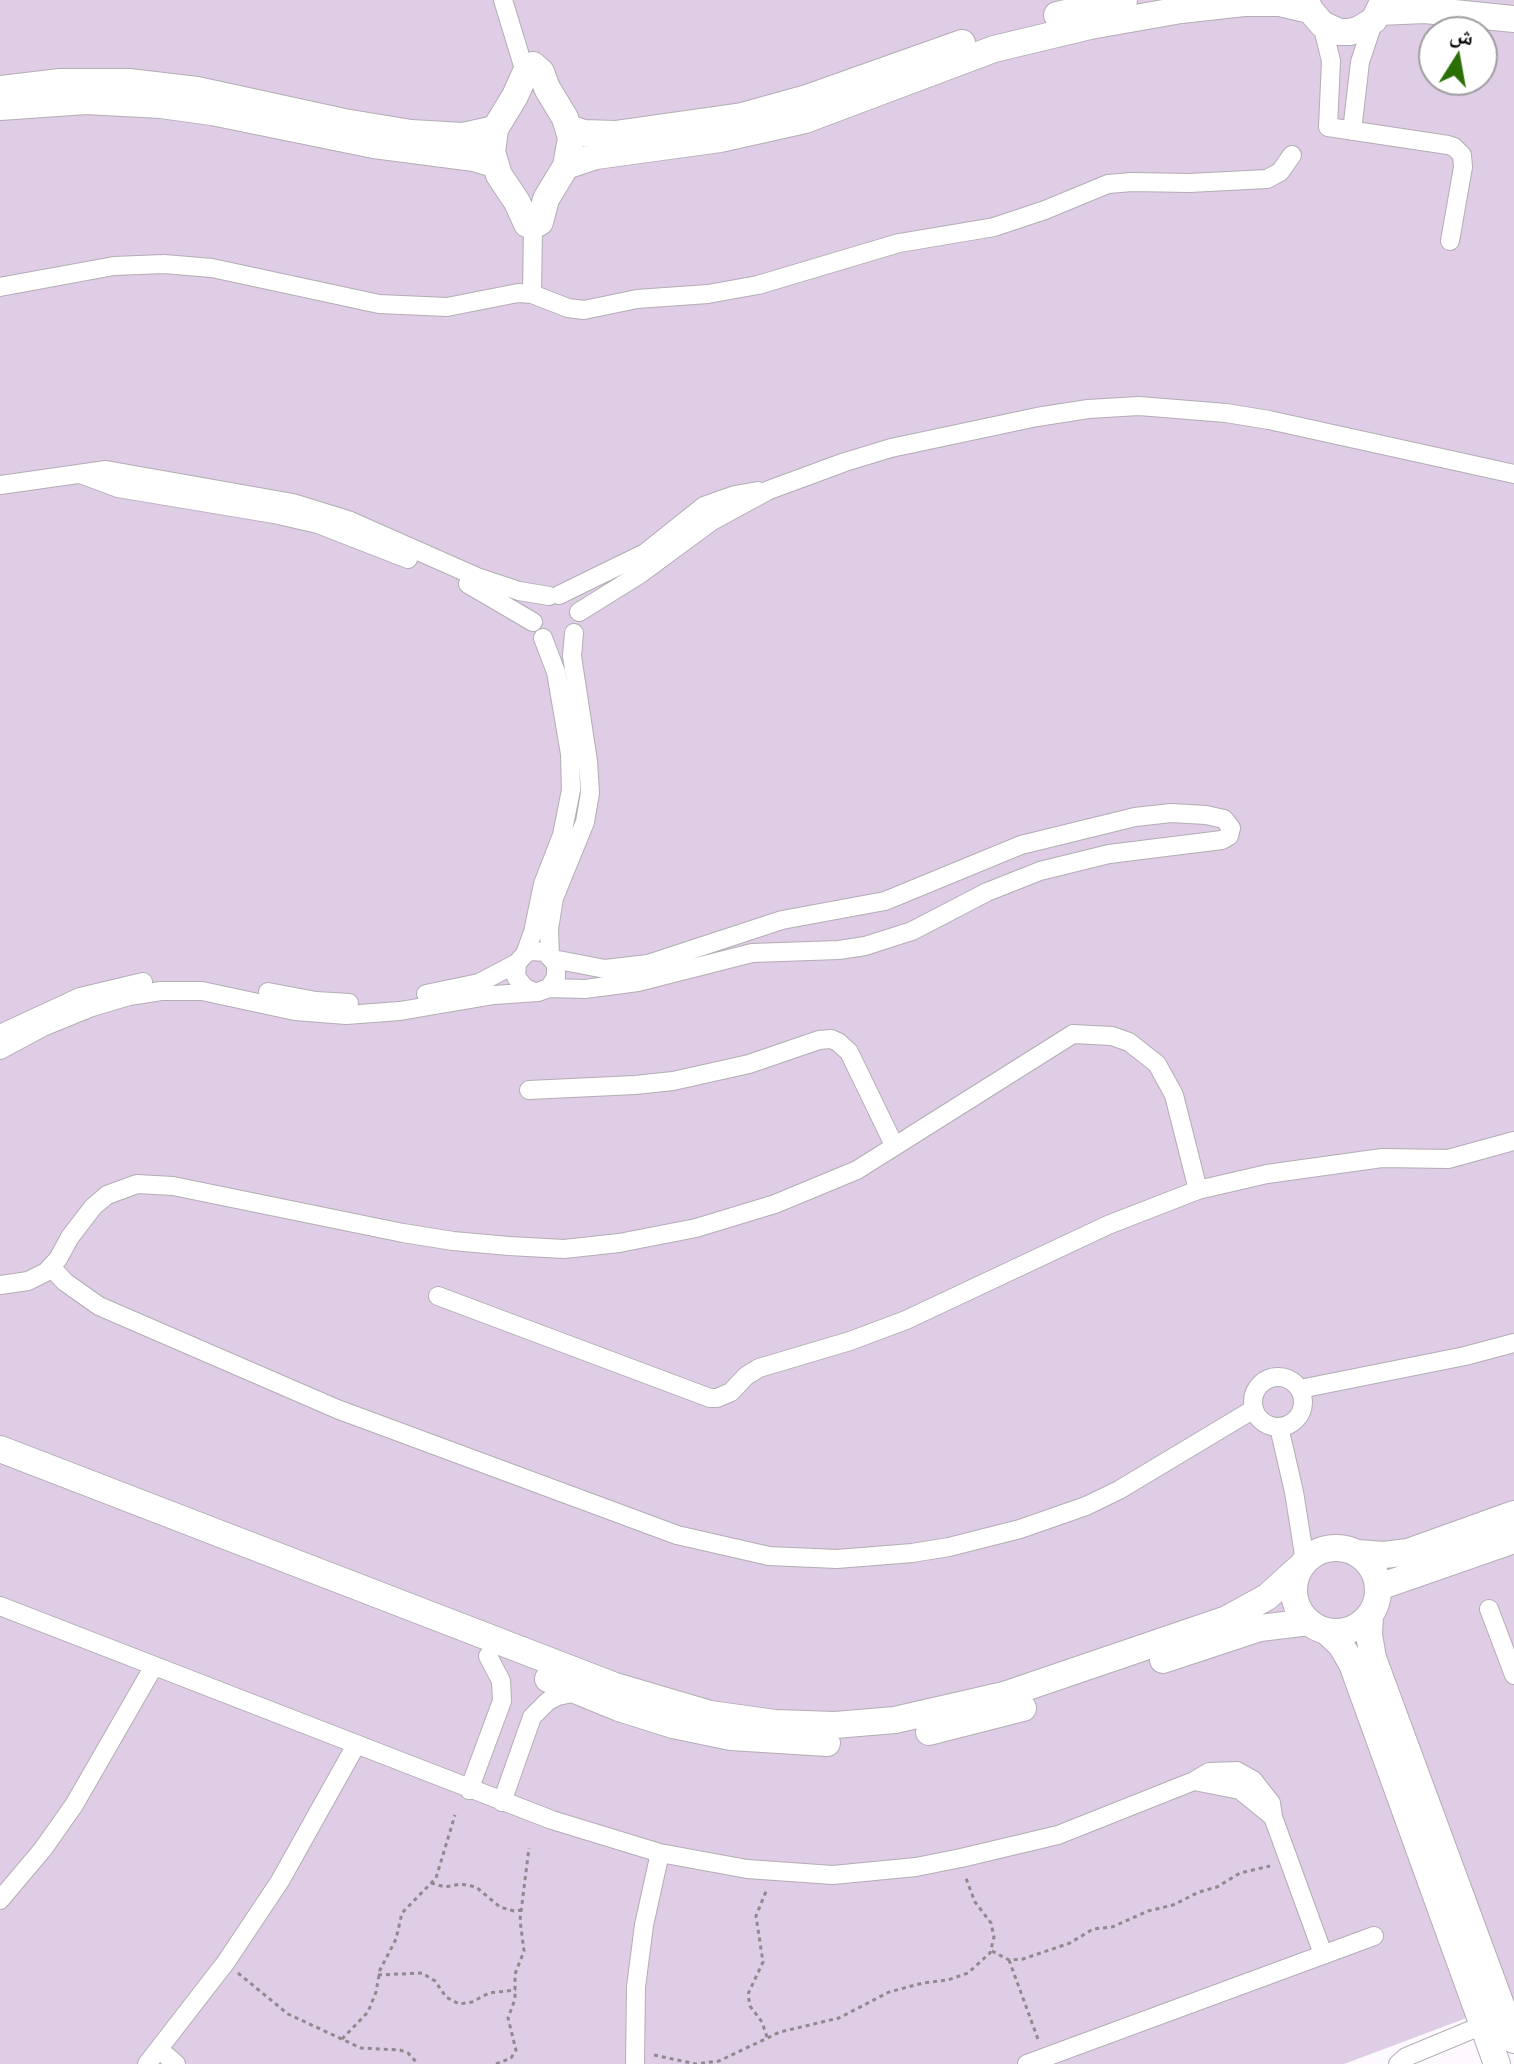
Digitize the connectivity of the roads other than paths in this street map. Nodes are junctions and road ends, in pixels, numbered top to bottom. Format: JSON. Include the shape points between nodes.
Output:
{"nodes":[{"id":1,"x":503,"y":0,"type":"edge"},
{"id":2,"x":1124,"y":0,"type":"edge"},
{"id":3,"x":1379,"y":10,"type":"edge"},
{"id":4,"x":1313,"y":12,"type":"edge"},
{"id":5,"x":1514,"y":19,"type":"edge"},
{"id":6,"x":525,"y":72,"type":"junction"},
{"id":7,"x":0,"y":89,"type":"edge"},
{"id":8,"x":0,"y":107,"type":"edge"},
{"id":9,"x":569,"y":128,"type":"junction"},
{"id":10,"x":495,"y":129,"type":"junction"},
{"id":11,"x":1352,"y":131,"type":"junction"},
{"id":12,"x":1292,"y":155,"type":"dead end"},
{"id":13,"x":494,"y":164,"type":"junction"},
{"id":14,"x":566,"y":166,"type":"junction"},
{"id":15,"x":533,"y":226,"type":"junction"},
{"id":16,"x":1450,"y":241,"type":"dead end"},
{"id":17,"x":0,"y":287,"type":"edge"},
{"id":18,"x":532,"y":294,"type":"junction"},
{"id":19,"x":1514,"y":474,"type":"edge"},
{"id":20,"x":0,"y":485,"type":"edge"},
{"id":21,"x":684,"y":530,"type":"junction"},
{"id":22,"x":457,"y":574,"type":"junction"},
{"id":23,"x":554,"y":596,"type":"junction"},
{"id":24,"x":579,"y":612,"type":"junction"},
{"id":25,"x":538,"y":630,"type":"junction"},
{"id":26,"x":574,"y":633,"type":"junction"},
{"id":27,"x":552,"y":957,"type":"junction"},
{"id":28,"x":521,"y":958,"type":"junction"},
{"id":29,"x":540,"y":989,"type":"junction"},
{"id":30,"x":0,"y":1034,"type":"edge"},
{"id":31,"x":0,"y":1050,"type":"edge"},
{"id":32,"x":529,"y":1090,"type":"dead end"},
{"id":33,"x":1514,"y":1141,"type":"edge"},
{"id":34,"x":894,"y":1145,"type":"junction"},
{"id":35,"x":1198,"y":1190,"type":"junction"},
{"id":36,"x":51,"y":1267,"type":"junction"},
{"id":37,"x":0,"y":1285,"type":"edge"},
{"id":38,"x":438,"y":1296,"type":"dead end"},
{"id":39,"x":1514,"y":1343,"type":"edge"},
{"id":40,"x":1300,"y":1389,"type":"junction"},
{"id":41,"x":1254,"y":1409,"type":"junction"},
{"id":42,"x":1279,"y":1427,"type":"junction"},
{"id":43,"x":0,"y":1449,"type":"edge"},
{"id":44,"x":0,"y":1467,"type":"edge"},
{"id":45,"x":1514,"y":1514,"type":"edge"},
{"id":46,"x":1514,"y":1540,"type":"edge"},
{"id":47,"x":1358,"y":1553,"type":"junction"},
{"id":48,"x":1302,"y":1564,"type":"junction"},
{"id":49,"x":1379,"y":1587,"type":"junction"},
{"id":50,"x":0,"y":1606,"type":"edge"},
{"id":51,"x":1489,"y":1609,"type":"dead end"},
{"id":52,"x":1370,"y":1615,"type":"junction"},
{"id":53,"x":1317,"y":1626,"type":"junction"},
{"id":54,"x":488,"y":1656,"type":"junction"},
{"id":55,"x":154,"y":1666,"type":"junction"},
{"id":56,"x":1513,"y":1668,"type":"edge"},
{"id":57,"x":580,"y":1692,"type":"junction"},
{"id":58,"x":356,"y":1745,"type":"junction"},
{"id":59,"x":469,"y":1790,"type":"junction"},
{"id":60,"x":502,"y":1802,"type":"junction"},
{"id":61,"x":660,"y":1853,"type":"junction"},
{"id":62,"x":0,"y":1900,"type":"edge"},
{"id":63,"x":1374,"y":1936,"type":"dead end"},
{"id":64,"x":1323,"y":1954,"type":"junction"},
{"id":65,"x":1504,"y":2024,"type":"edge"},
{"id":66,"x":154,"y":2057,"type":"edge"},
{"id":67,"x":635,"y":2057,"type":"edge"},
{"id":68,"x":1036,"y":2061,"type":"edge"},
{"id":69,"x":176,"y":2064,"type":"edge"},
{"id":70,"x":1398,"y":2064,"type":"edge"},
{"id":71,"x":1497,"y":2064,"type":"edge"}],
"edges":[{"from":1,"to":6,"type":"street"},
{"from":2,"to":9,"type":"street","via":[[1001,31],[742,116],[627,133]]},
{"from":3,"to":4,"type":"street","via":[[1366,26],[1349,32],[1339,32]]},
{"from":3,"to":5,"type":"street"},
{"from":3,"to":11,"type":"street","via":[[1362,49]]},
{"from":4,"to":11,"type":"street","via":[[1331,61],[1328,127]]},
{"from":4,"to":14,"type":"street","via":[[1280,3],[1244,3],[1090,26],[994,49],[791,123],[596,156]]},
{"from":6,"to":9,"type":"street","via":[[538,67]]},
{"from":6,"to":10,"type":"street"},
{"from":7,"to":10,"type":"street","via":[[129,82],[197,90],[411,133],[463,136]]},
{"from":8,"to":13,"type":"street","via":[[86,101],[161,105]]},
{"from":9,"to":14,"type":"street"},
{"from":10,"to":13,"type":"street"},
{"from":11,"to":16,"type":"street","via":[[1459,150],[1463,161]]},
{"from":12,"to":18,"type":"street","via":[[1267,179],[1108,184],[994,227],[899,243],[735,290],[584,310]]},
{"from":13,"to":15,"type":"street","via":[[527,224]]},
{"from":14,"to":15,"type":"street","via":[[546,199],[540,222]]},
{"from":15,"to":18,"type":"street"},
{"from":17,"to":18,"type":"street","via":[[114,266],[164,264],[212,268],[406,307],[447,307]]},
{"from":19,"to":21,"type":"street","via":[[1269,420],[1139,406],[1037,417],[845,462]]},
{"from":20,"to":22,"type":"street","via":[[83,475],[118,488],[318,524]]},
{"from":21,"to":23,"type":"street"},
{"from":21,"to":24,"type":"street","via":[[640,574]]},
{"from":22,"to":23,"type":"street"},
{"from":22,"to":25,"type":"street"},
{"from":23,"to":24,"type":"street","via":[[572,601]]},
{"from":23,"to":25,"type":"street","via":[[535,609]]},
{"from":24,"to":26,"type":"street"},
{"from":25,"to":26,"type":"street","via":[[556,642]]},
{"from":25,"to":28,"type":"street","via":[[554,663],[571,790],[562,835]]},
{"from":26,"to":27,"type":"street","via":[[572,656],[590,793],[580,835],[554,898]]},
{"from":27,"to":28,"type":"street","via":[[538,950]]},
{"from":27,"to":29,"type":"street","via":[[556,977]]},
{"from":27,"to":29,"type":"street","via":[[605,969],[648,964],[802,914],[885,901],[1021,845],[1135,817],[1189,813],[1224,819],[1231,828],[1222,840],[1109,854],[1040,871],[912,931],[865,946],[762,952],[638,982]]},
{"from":28,"to":29,"type":"street","via":[[516,977],[525,988]]},
{"from":28,"to":30,"type":"street","via":[[465,987],[358,1003],[214,982],[144,982],[80,997]]},
{"from":29,"to":31,"type":"street","via":[[346,1015],[295,1011],[202,991],[161,991],[92,1007]]},
{"from":32,"to":34,"type":"street","via":[[673,1081],[831,1039],[849,1052]]},
{"from":33,"to":35,"type":"street","via":[[1448,1159],[1382,1158]]},
{"from":34,"to":35,"type":"street","via":[[1054,1043],[1073,1034],[1103,1034],[1144,1051],[1167,1079]]},
{"from":34,"to":36,"type":"street","via":[[857,1170],[733,1217],[658,1236],[564,1249],[453,1241],[173,1186],[137,1184],[107,1195],[93,1207]]},
{"from":35,"to":38,"type":"street","via":[[1118,1221],[906,1320],[759,1368],[717,1398]]},
{"from":36,"to":37,"type":"street","via":[[28,1281]]},
{"from":36,"to":41,"type":"street","via":[[99,1306],[337,1409],[677,1535],[769,1556],[837,1559],[912,1553],[1020,1529],[1119,1490]]},
{"from":39,"to":40,"type":"street"},
{"from":40,"to":41,"type":"street","via":[[1288,1379],[1272,1378],[1259,1386]]},
{"from":40,"to":42,"type":"street","via":[[1301,1413]]},
{"from":41,"to":42,"type":"street","via":[[1261,1420]]},
{"from":42,"to":48,"type":"street","via":[[1296,1501]]},
{"from":43,"to":48,"type":"street","via":[[615,1686],[710,1714],[775,1723],[895,1720],[1031,1687],[1227,1619],[1267,1597]]},
{"from":44,"to":54,"type":"street"},
{"from":45,"to":47,"type":"street","via":[[1408,1552]]},
{"from":46,"to":49,"type":"street"},
{"from":47,"to":48,"type":"street","via":[[1330,1548]]},
{"from":47,"to":49,"type":"street","via":[[1372,1568]]},
{"from":48,"to":53,"type":"street","via":[[1294,1597]]},
{"from":49,"to":52,"type":"street"},
{"from":50,"to":55,"type":"street"},
{"from":51,"to":56,"type":"street"},
{"from":52,"to":53,"type":"street","via":[[1346,1631]]},
{"from":52,"to":65,"type":"street","via":[[1373,1658]]},
{"from":53,"to":57,"type":"street","via":[[1260,1628],[999,1715],[859,1741],[731,1737],[645,1717]]},
{"from":53,"to":65,"type":"street","via":[[1341,1645],[1352,1664]]},
{"from":54,"to":57,"type":"street"},
{"from":54,"to":59,"type":"street","via":[[501,1681],[502,1701]]},
{"from":55,"to":58,"type":"street"},
{"from":55,"to":62,"type":"street","via":[[74,1805]]},
{"from":57,"to":60,"type":"street","via":[[558,1696],[532,1717]]},
{"from":58,"to":59,"type":"street"},
{"from":58,"to":66,"type":"street","via":[[280,1881]]},
{"from":59,"to":60,"type":"street"},
{"from":60,"to":61,"type":"street"},
{"from":61,"to":64,"type":"street","via":[[777,1872],[875,1872],[1058,1835],[1194,1781],[1240,1790],[1273,1817]]},
{"from":61,"to":67,"type":"street","via":[[636,1987]]},
{"from":63,"to":64,"type":"street"},
{"from":64,"to":68,"type":"street"},
{"from":65,"to":70,"type":"street"},
{"from":65,"to":71,"type":"street"},
{"from":66,"to":69,"type":"street"}]}
